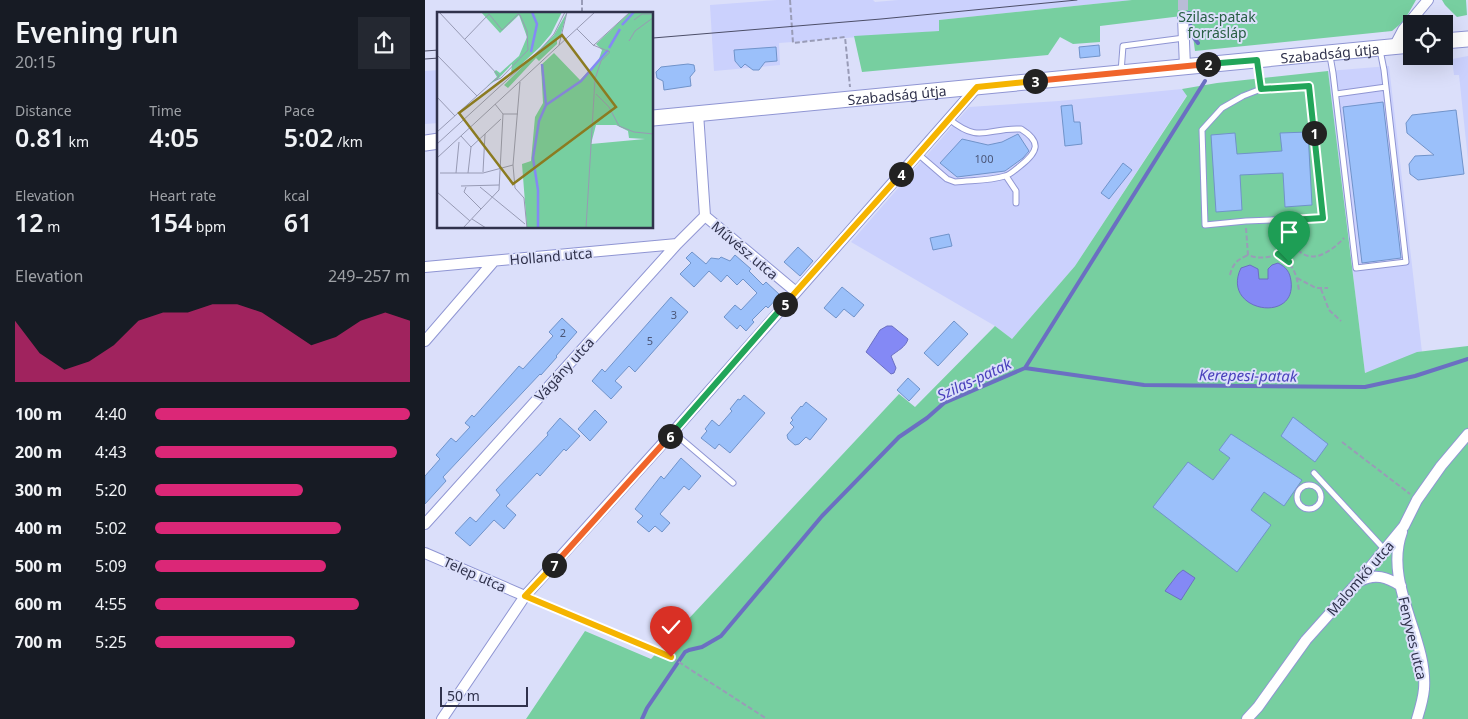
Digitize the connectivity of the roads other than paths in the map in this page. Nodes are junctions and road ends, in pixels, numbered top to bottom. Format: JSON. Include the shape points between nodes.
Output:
{"nodes":[{"id":1,"x":1428,"y":0,"type":"edge"},
{"id":2,"x":1183,"y":17,"type":"tunnel mouth"},
{"id":3,"x":1184,"y":38,"type":"junction"},
{"id":4,"x":1468,"y":39,"type":"edge"},
{"id":5,"x":1453,"y":40,"type":"edge"},
{"id":6,"x":1403,"y":46,"type":"edge"},
{"id":7,"x":1387,"y":48,"type":"junction"},
{"id":8,"x":1329,"y":53,"type":"junction"},
{"id":9,"x":1257,"y":60,"type":"junction"},
{"id":10,"x":1185,"y":67,"type":"junction"},
{"id":11,"x":1121,"y":73,"type":"junction"},
{"id":12,"x":977,"y":87,"type":"junction"},
{"id":13,"x":1385,"y":88,"type":"junction"},
{"id":14,"x":1261,"y":89,"type":"junction"},
{"id":15,"x":1336,"y":94,"type":"junction"},
{"id":16,"x":698,"y":114,"type":"junction"},
{"id":17,"x":654,"y":118,"type":"edge"},
{"id":18,"x":949,"y":119,"type":"junction"},
{"id":19,"x":918,"y":154,"type":"junction"},
{"id":20,"x":1006,"y":176,"type":"junction"},
{"id":21,"x":1016,"y":203,"type":"dead end"},
{"id":22,"x":705,"y":216,"type":"junction"},
{"id":23,"x":677,"y":244,"type":"junction"},
{"id":24,"x":494,"y":261,"type":"junction"},
{"id":25,"x":425,"y":267,"type":"edge"},
{"id":26,"x":796,"y":292,"type":"junction"},
{"id":27,"x":425,"y":341,"type":"edge"},
{"id":28,"x":673,"y":432,"type":"junction"},
{"id":29,"x":1468,"y":434,"type":"edge"},
{"id":30,"x":1314,"y":473,"type":"dead end"},
{"id":31,"x":733,"y":483,"type":"dead end"},
{"id":32,"x":1324,"y":484,"type":"junction"},
{"id":33,"x":1318,"y":490,"type":"junction"},
{"id":34,"x":425,"y":524,"type":"edge"},
{"id":35,"x":1404,"y":526,"type":"junction"},
{"id":36,"x":1385,"y":550,"type":"junction"},
{"id":37,"x":425,"y":552,"type":"edge"},
{"id":38,"x":1358,"y":582,"type":"junction"},
{"id":39,"x":1401,"y":586,"type":"junction"},
{"id":40,"x":525,"y":596,"type":"junction"},
{"id":41,"x":442,"y":719,"type":"edge"},
{"id":42,"x":1247,"y":719,"type":"edge"},
{"id":43,"x":1417,"y":719,"type":"edge"}],
"edges":[{"from":1,"to":7,"type":"street"},
{"from":2,"to":3,"type":"street"},
{"from":3,"to":10,"type":"street"},
{"from":3,"to":11,"type":"lane","via":[[1123,46]]},
{"from":4,"to":5,"type":"main road"},
{"from":6,"to":7,"type":"main road","name":"Szabadság útja"},
{"from":7,"to":8,"type":"main road","name":"Szabadság útja"},
{"from":7,"to":13,"type":"lane"},
{"from":8,"to":9,"type":"main road","name":"Szabadság útja"},
{"from":8,"to":15,"type":"lane"},
{"from":9,"to":10,"type":"main road","name":"Szabadság útja"},
{"from":9,"to":14,"type":"lane"},
{"from":10,"to":11,"type":"main road","name":"Szabadság útja"},
{"from":11,"to":12,"type":"main road","name":"Szabadság útja"},
{"from":12,"to":16,"type":"main road","name":"Szabadság útja"},
{"from":12,"to":18,"type":"street"},
{"from":13,"to":15,"type":"lane"},
{"from":13,"to":15,"type":"lane","via":[[1406,262],[1356,268]]},
{"from":14,"to":14,"type":"lane","via":[[1222,108],[1202,130],[1205,225],[1323,218],[1309,86]]},
{"from":16,"to":17,"type":"main road","name":"Szabadság útja"},
{"from":16,"to":22,"type":"street","name":"Művész utca"},
{"from":18,"to":19,"type":"street"},
{"from":18,"to":20,"type":"lane","via":[[960,128],[983,135],[1014,128],[1027,133],[1036,144],[1035,151]]},
{"from":19,"to":20,"type":"lane","via":[[955,182]]},
{"from":19,"to":26,"type":"street"},
{"from":20,"to":21,"type":"lane","via":[[1016,190]]},
{"from":22,"to":23,"type":"street","name":"Vágány utca"},
{"from":22,"to":26,"type":"street","name":"Művész utca"},
{"from":23,"to":24,"type":"street","name":"Holland utca"},
{"from":23,"to":34,"type":"street","name":"Vágány utca"},
{"from":24,"to":25,"type":"street","name":"Holland utca"},
{"from":24,"to":27,"type":"street"},
{"from":26,"to":28,"type":"street"},
{"from":28,"to":31,"type":"lane"},
{"from":28,"to":40,"type":"street"},
{"from":29,"to":35,"type":"street","name":"Malomkő utca","via":[[1417,500]]},
{"from":30,"to":32,"type":"lane"},
{"from":32,"to":33,"type":"lane"},
{"from":32,"to":36,"type":"lane"},
{"from":33,"to":33,"type":"lane","via":[[1311,486],[1301,489],[1297,496],[1299,504],[1309,509],[1316,507],[1320,501]]},
{"from":35,"to":36,"type":"street","name":"Malomkő utca"},
{"from":35,"to":39,"type":"street","name":"Fenyves utca","via":[[1397,556]]},
{"from":36,"to":38,"type":"street","name":"Malomkő utca"},
{"from":37,"to":40,"type":"street","name":"Telep utca"},
{"from":38,"to":39,"type":"street","name":"Fenyves utca","via":[[1376,576],[1391,579]]},
{"from":38,"to":42,"type":"street","name":"Malomkő utca","via":[[1306,640]]},
{"from":39,"to":43,"type":"street","name":"Fenyves utca","via":[[1423,676],[1422,705]]},
{"from":40,"to":41,"type":"street"}]}
